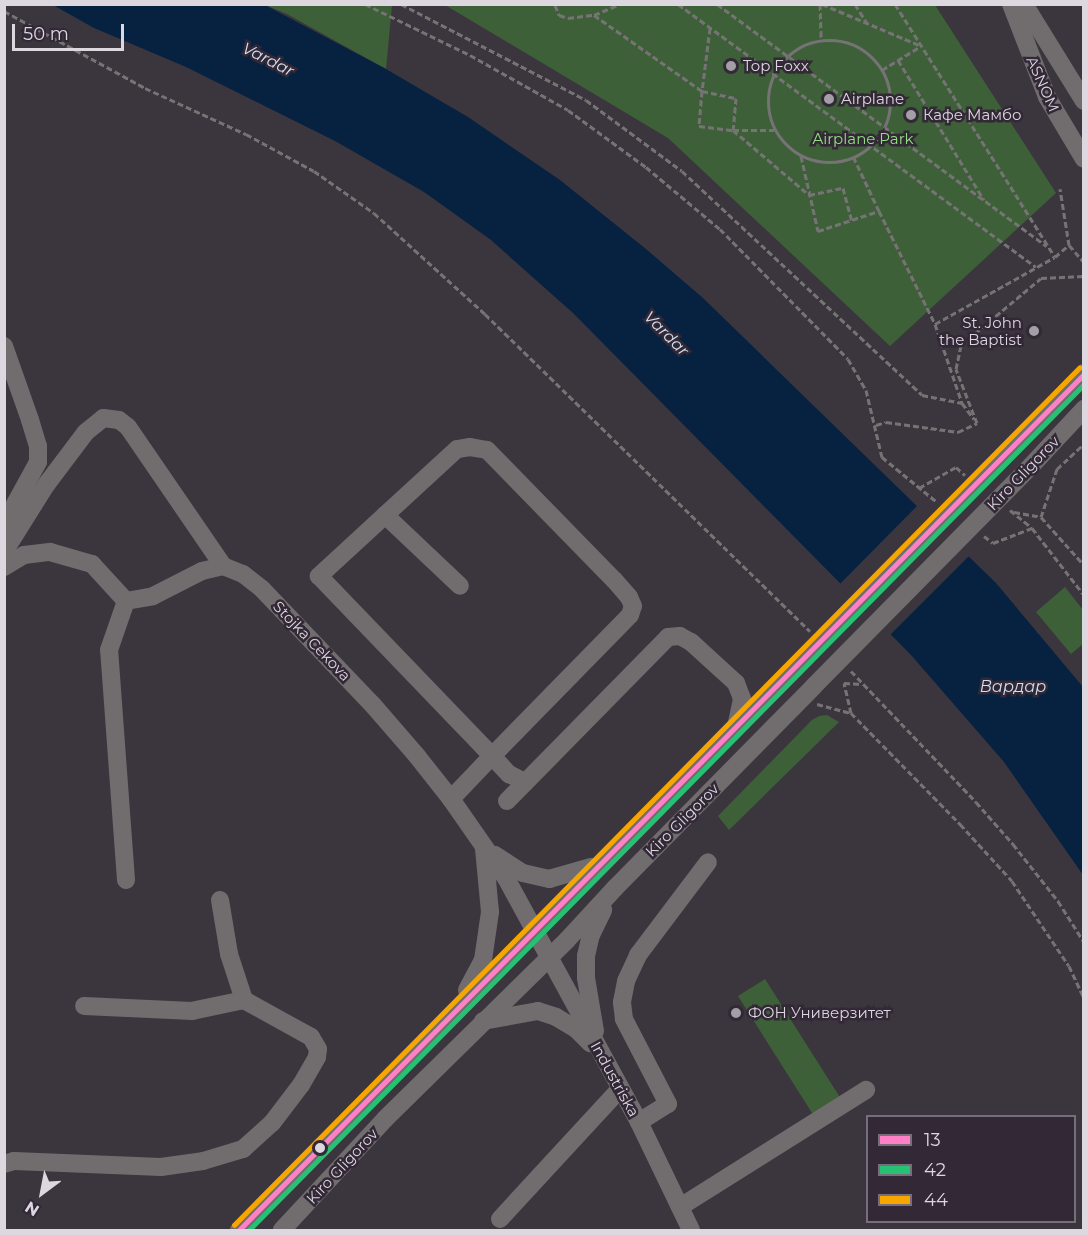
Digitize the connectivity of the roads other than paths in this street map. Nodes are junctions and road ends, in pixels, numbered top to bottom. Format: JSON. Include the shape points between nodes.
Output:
{"nodes":[{"id":1,"x":1011,"y":4,"type":"edge"},
{"id":2,"x":1024,"y":4,"type":"edge"},
{"id":3,"x":1081,"y":96,"type":"edge"},
{"id":4,"x":1083,"y":159,"type":"edge"},
{"id":5,"x":4,"y":346,"type":"edge"},
{"id":6,"x":1083,"y":373,"type":"edge"},
{"id":7,"x":1083,"y":409,"type":"edge"},
{"id":8,"x":385,"y":515,"type":"junction"},
{"id":9,"x":4,"y":524,"type":"edge"},
{"id":10,"x":4,"y":552,"type":"edge"},
{"id":11,"x":223,"y":566,"type":"junction"},
{"id":12,"x":4,"y":567,"type":"edge"},
{"id":13,"x":460,"y":586,"type":"dead end"},
{"id":14,"x":126,"y":601,"type":"junction"},
{"id":15,"x":787,"y":675,"type":"junction"},
{"id":16,"x":736,"y":683,"type":"junction"},
{"id":17,"x":736,"y":728,"type":"junction"},
{"id":18,"x":492,"y":756,"type":"junction"},
{"id":19,"x":525,"y":782,"type":"junction"},
{"id":20,"x":451,"y":799,"type":"junction"},
{"id":21,"x":507,"y":801,"type":"dead end"},
{"id":22,"x":484,"y":847,"type":"junction"},
{"id":23,"x":708,"y":862,"type":"dead end"},
{"id":24,"x":598,"y":865,"type":"junction"},
{"id":25,"x":126,"y":880,"type":"dead end"},
{"id":26,"x":615,"y":888,"type":"junction"},
{"id":27,"x":220,"y":900,"type":"dead end"},
{"id":28,"x":534,"y":929,"type":"junction"},
{"id":29,"x":549,"y":958,"type":"junction"},
{"id":30,"x":244,"y":1000,"type":"junction"},
{"id":31,"x":84,"y":1006,"type":"dead end"},
{"id":32,"x":453,"y":1015,"type":"junction"},
{"id":33,"x":483,"y":1021,"type":"junction"},
{"id":34,"x":598,"y":1051,"type":"junction"},
{"id":35,"x":620,"y":1089,"type":"junction"},
{"id":36,"x":866,"y":1090,"type":"dead end"},
{"id":37,"x":639,"y":1122,"type":"junction"},
{"id":38,"x":4,"y":1164,"type":"edge"},
{"id":39,"x":680,"y":1207,"type":"junction"},
{"id":40,"x":500,"y":1219,"type":"dead end"},
{"id":41,"x":239,"y":1230,"type":"edge"},
{"id":42,"x":282,"y":1230,"type":"edge"},
{"id":43,"x":691,"y":1230,"type":"edge"}],
"edges":[{"from":1,"to":4,"type":"street","name":"ASNOM","via":[[1047,97]]},
{"from":2,"to":3,"type":"street","name":"ASNOM"},
{"from":5,"to":9,"type":"street","via":[[38,446],[38,462]]},
{"from":6,"to":15,"type":"street","name":"Kiro Gligorov","bridge":true},
{"from":7,"to":26,"type":"street","name":"Kiro Gligorov","bridge":true},
{"from":8,"to":13,"type":"street"},
{"from":8,"to":18,"type":"street","via":[[319,576]]},
{"from":8,"to":18,"type":"street","via":[[457,449],[487,450],[629,597],[633,606],[630,615]]},
{"from":10,"to":11,"type":"street","via":[[46,485],[86,432],[103,418],[119,420],[128,427]]},
{"from":11,"to":14,"type":"street","via":[[153,596]]},
{"from":11,"to":20,"type":"street","name":"Stojka Cekova","via":[[243,574],[262,589],[372,704]]},
{"from":12,"to":14,"type":"street","via":[[24,555],[50,552],[92,564]]},
{"from":14,"to":25,"type":"street","via":[[109,650]]},
{"from":15,"to":16,"type":"street","via":[[760,688]]},
{"from":15,"to":17,"type":"street","name":"Kiro Gligorov"},
{"from":16,"to":17,"type":"street","via":[[742,699]]},
{"from":16,"to":19,"type":"street","via":[[691,642],[680,636],[668,637]]},
{"from":17,"to":24,"type":"street","name":"Kiro Gligorov"},
{"from":18,"to":19,"type":"street"},
{"from":18,"to":20,"type":"street"},
{"from":19,"to":21,"type":"street"},
{"from":20,"to":22,"type":"street","name":"Stojka Cekova"},
{"from":22,"to":24,"type":"street","via":[[523,873],[549,879]]},
{"from":22,"to":28,"type":"street","name":"Stojka Cekova"},
{"from":22,"to":32,"type":"street","via":[[490,912],[483,960]]},
{"from":23,"to":37,"type":"street","via":[[638,955],[626,981],[624,1019],[668,1104]]},
{"from":24,"to":28,"type":"street","name":"Kiro Gligorov"},
{"from":26,"to":29,"type":"street","name":"Kiro Gligorov"},
{"from":26,"to":34,"type":"street","via":[[595,925],[586,956]]},
{"from":27,"to":30,"type":"street","via":[[229,954]]},
{"from":28,"to":29,"type":"street","name":"Industriska"},
{"from":28,"to":32,"type":"street","name":"Kiro Gligorov"},
{"from":29,"to":33,"type":"street","name":"Kiro Gligorov"},
{"from":29,"to":34,"type":"street","name":"Industriska"},
{"from":30,"to":31,"type":"street","via":[[192,1011]]},
{"from":30,"to":38,"type":"street","via":[[311,1037],[318,1049],[301,1085],[272,1123],[243,1149],[203,1161],[161,1167],[14,1161]]},
{"from":32,"to":41,"type":"street","name":"Kiro Gligorov"},
{"from":33,"to":34,"type":"street","via":[[538,1011],[576,1029]]},
{"from":33,"to":42,"type":"street","name":"Kiro Gligorov"},
{"from":34,"to":35,"type":"street","name":"Industriska"},
{"from":35,"to":37,"type":"street","name":"Industriska"},
{"from":35,"to":40,"type":"street","via":[[543,1184]]},
{"from":36,"to":39,"type":"street"},
{"from":37,"to":39,"type":"street","name":"Industriska"},
{"from":39,"to":43,"type":"street","name":"Industriska"}]}
